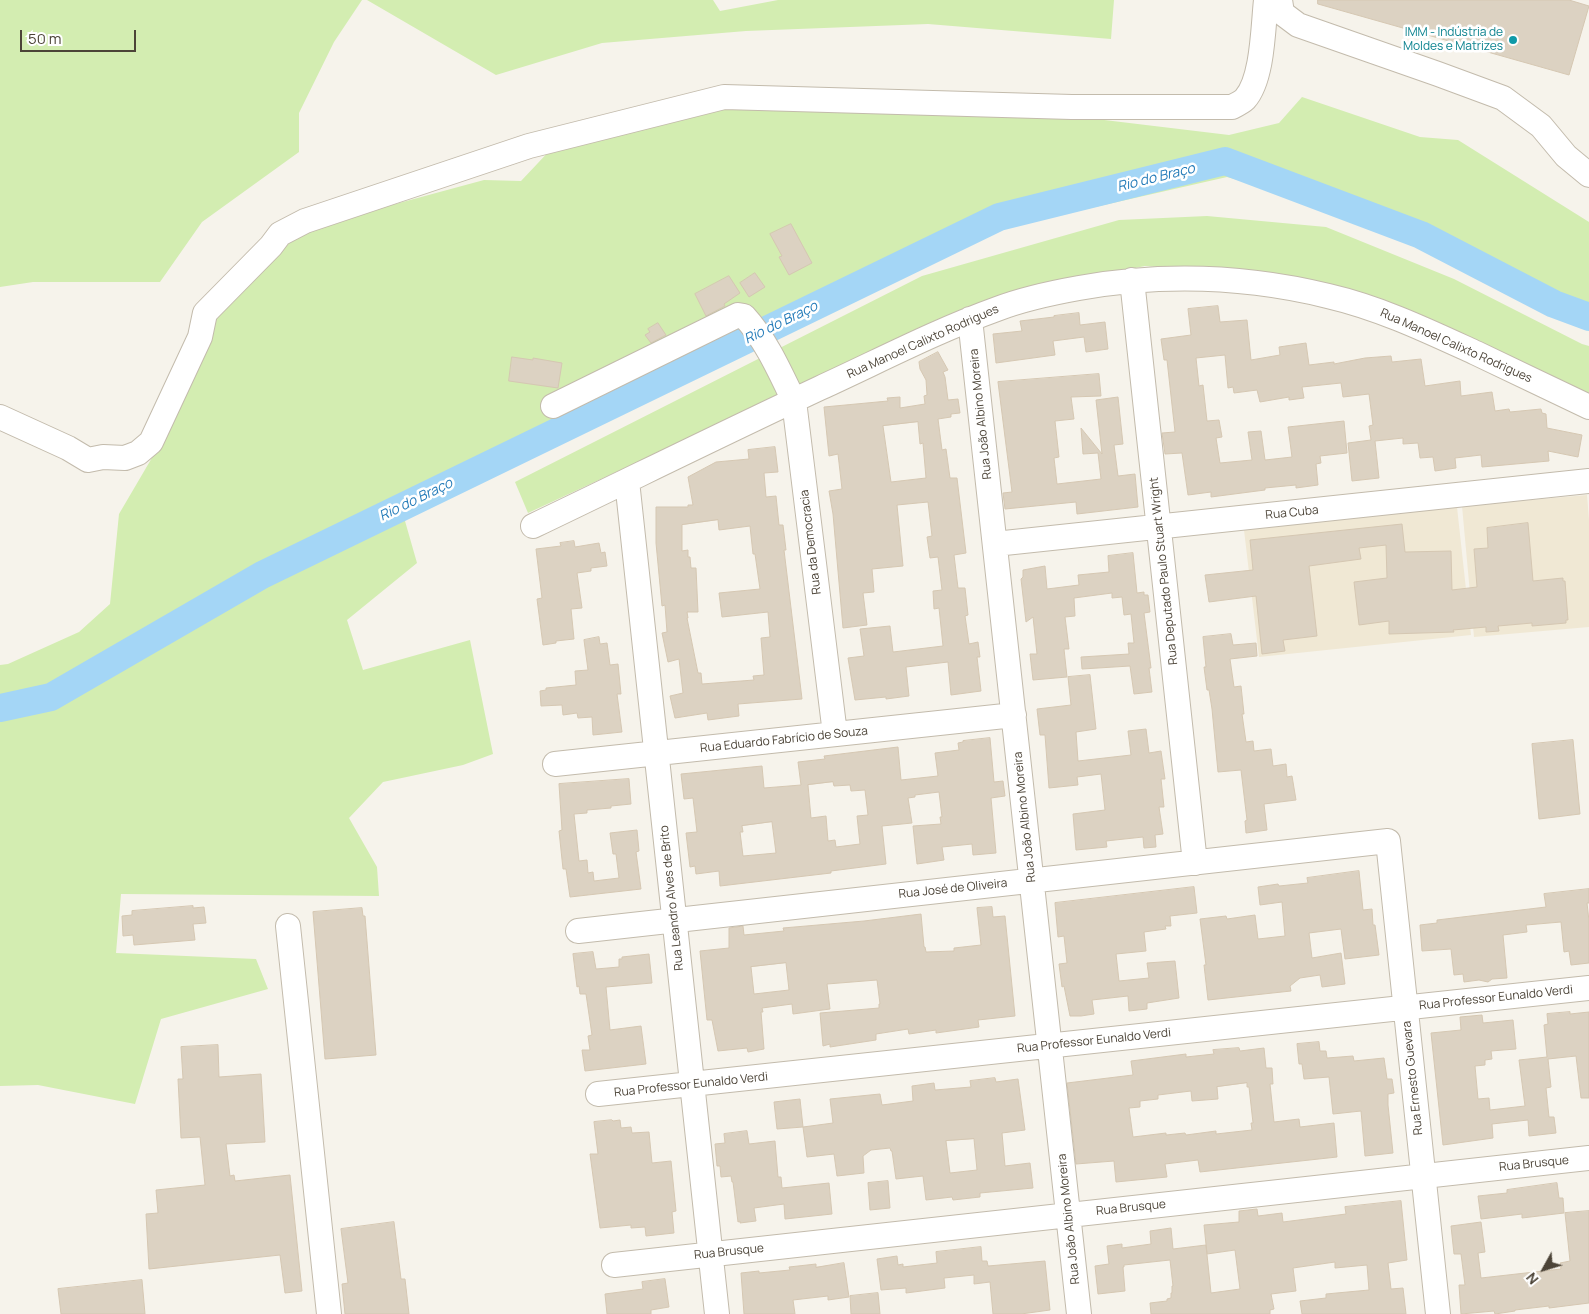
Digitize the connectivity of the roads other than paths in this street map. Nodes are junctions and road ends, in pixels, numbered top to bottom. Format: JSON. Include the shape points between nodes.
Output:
{"nodes":[{"id":1,"x":1266,"y":0,"type":"edge"},
{"id":2,"x":1280,"y":0,"type":"edge"},
{"id":3,"x":1589,"y":175,"type":"edge"},
{"id":4,"x":1132,"y":280,"type":"junction"},
{"id":5,"x":970,"y":319,"type":"junction"},
{"id":6,"x":794,"y":400,"type":"junction"},
{"id":7,"x":554,"y":406,"type":"dead end"},
{"id":8,"x":1589,"y":407,"type":"edge"},
{"id":9,"x":0,"y":418,"type":"edge"},
{"id":10,"x":627,"y":481,"type":"junction"},
{"id":11,"x":1589,"y":481,"type":"edge"},
{"id":12,"x":533,"y":526,"type":"dead end"},
{"id":13,"x":1159,"y":526,"type":"junction"},
{"id":14,"x":995,"y":544,"type":"junction"},
{"id":15,"x":1014,"y":715,"type":"junction"},
{"id":16,"x":835,"y":734,"type":"junction"},
{"id":17,"x":656,"y":754,"type":"junction"},
{"id":18,"x":555,"y":764,"type":"dead end"},
{"id":19,"x":1388,"y":841,"type":"joint"},
{"id":20,"x":1195,"y":863,"type":"junction"},
{"id":21,"x":1032,"y":881,"type":"junction"},
{"id":22,"x":674,"y":920,"type":"junction"},
{"id":23,"x":288,"y":926,"type":"dead end"},
{"id":24,"x":578,"y":931,"type":"dead end"},
{"id":25,"x":1589,"y":988,"type":"edge"},
{"id":26,"x":1406,"y":1008,"type":"junction"},
{"id":27,"x":1050,"y":1046,"type":"junction"},
{"id":28,"x":692,"y":1084,"type":"junction"},
{"id":29,"x":598,"y":1094,"type":"dead end"},
{"id":30,"x":1589,"y":1158,"type":"edge"},
{"id":31,"x":1424,"y":1176,"type":"junction"},
{"id":32,"x":1068,"y":1215,"type":"junction"},
{"id":33,"x":710,"y":1254,"type":"junction"},
{"id":34,"x":614,"y":1265,"type":"dead end"},
{"id":35,"x":329,"y":1314,"type":"edge"},
{"id":36,"x":717,"y":1314,"type":"edge"},
{"id":37,"x":1079,"y":1314,"type":"edge"},
{"id":38,"x":1438,"y":1314,"type":"edge"}],
"edges":[{"from":1,"to":9,"type":"street","via":[[1254,85],[1245,99],[1232,107],[724,97],[530,146],[305,221],[280,234],[205,313],[200,338],[151,442],[138,453],[125,458],[88,460]]},
{"from":2,"to":3,"type":"street","via":[[1282,13],[1298,25],[1503,98],[1541,126],[1566,156]]},
{"from":4,"to":5,"type":"street","name":"Rua Manoel Calixto Rodrigues","via":[[1048,294]]},
{"from":4,"to":8,"type":"street","name":"Rua Manoel Calixto Rodrigues","via":[[1191,278],[1248,281],[1330,296],[1402,320]]},
{"from":4,"to":13,"type":"street","name":"Rua Deputado Paulo Stuart Wright"},
{"from":5,"to":6,"type":"street","name":"Rua Manoel Calixto Rodrigues"},
{"from":5,"to":14,"type":"street","name":"Rua João Albino Moreira"},
{"from":6,"to":7,"type":"street","name":"Rua da Democracia","via":[[751,322],[738,315]]},
{"from":6,"to":10,"type":"street","name":"Rua Manoel Calixto Rodrigues"},
{"from":6,"to":16,"type":"street","name":"Rua da Democracia"},
{"from":10,"to":12,"type":"street","name":"Rua Manoel Calixto Rodrigues"},
{"from":10,"to":17,"type":"street","name":"Rua Leandro Alves de Brito"},
{"from":11,"to":13,"type":"street","name":"Rua Cuba"},
{"from":13,"to":14,"type":"street","name":"Rua Cuba"},
{"from":13,"to":20,"type":"street","name":"Rua Deputado Paulo Stuart Wright"},
{"from":14,"to":15,"type":"street","name":"Rua João Albino Moreira"},
{"from":15,"to":16,"type":"street","name":"Rua Eduardo Fabrício de Souza"},
{"from":15,"to":21,"type":"street","name":"Rua João Albino Moreira"},
{"from":16,"to":17,"type":"street","name":"Rua Eduardo Fabrício de Souza"},
{"from":17,"to":18,"type":"street","name":"Rua Eduardo Fabrício de Souza"},
{"from":17,"to":22,"type":"street","name":"Rua Leandro Alves de Brito"},
{"from":19,"to":20,"type":"street","name":"Rua José de Oliveira"},
{"from":19,"to":26,"type":"street","name":"Rua Ernesto Guevara"},
{"from":20,"to":21,"type":"street","name":"Rua José de Oliveira"},
{"from":21,"to":22,"type":"street","name":"Rua José de Oliveira"},
{"from":21,"to":27,"type":"street","name":"Rua João Albino Moreira"},
{"from":22,"to":24,"type":"street","name":"Rua José de Oliveira"},
{"from":22,"to":28,"type":"street","name":"Rua Leandro Alves de Brito"},
{"from":23,"to":35,"type":"street"},
{"from":25,"to":26,"type":"street","name":"Rua Professor Eunaldo Verdi"},
{"from":26,"to":27,"type":"street","name":"Rua Professor Eunaldo Verdi"},
{"from":26,"to":31,"type":"street","name":"Rua Ernesto Guevara"},
{"from":27,"to":28,"type":"street","name":"Rua Professor Eunaldo Verdi"},
{"from":27,"to":32,"type":"street","name":"Rua João Albino Moreira"},
{"from":28,"to":29,"type":"street","name":"Rua Professor Eunaldo Verdi"},
{"from":28,"to":33,"type":"street","name":"Rua Leandro Alves de Brito"},
{"from":30,"to":31,"type":"street","name":"Rua Brusque"},
{"from":31,"to":32,"type":"street","name":"Rua Brusque"},
{"from":31,"to":38,"type":"street","name":"Rua Ernesto Guevara"},
{"from":32,"to":33,"type":"street","name":"Rua Brusque"},
{"from":32,"to":37,"type":"street","name":"Rua João Albino Moreira"},
{"from":33,"to":34,"type":"street","name":"Rua Brusque"},
{"from":33,"to":36,"type":"street","name":"Rua Leandro Alves de Brito"}]}
